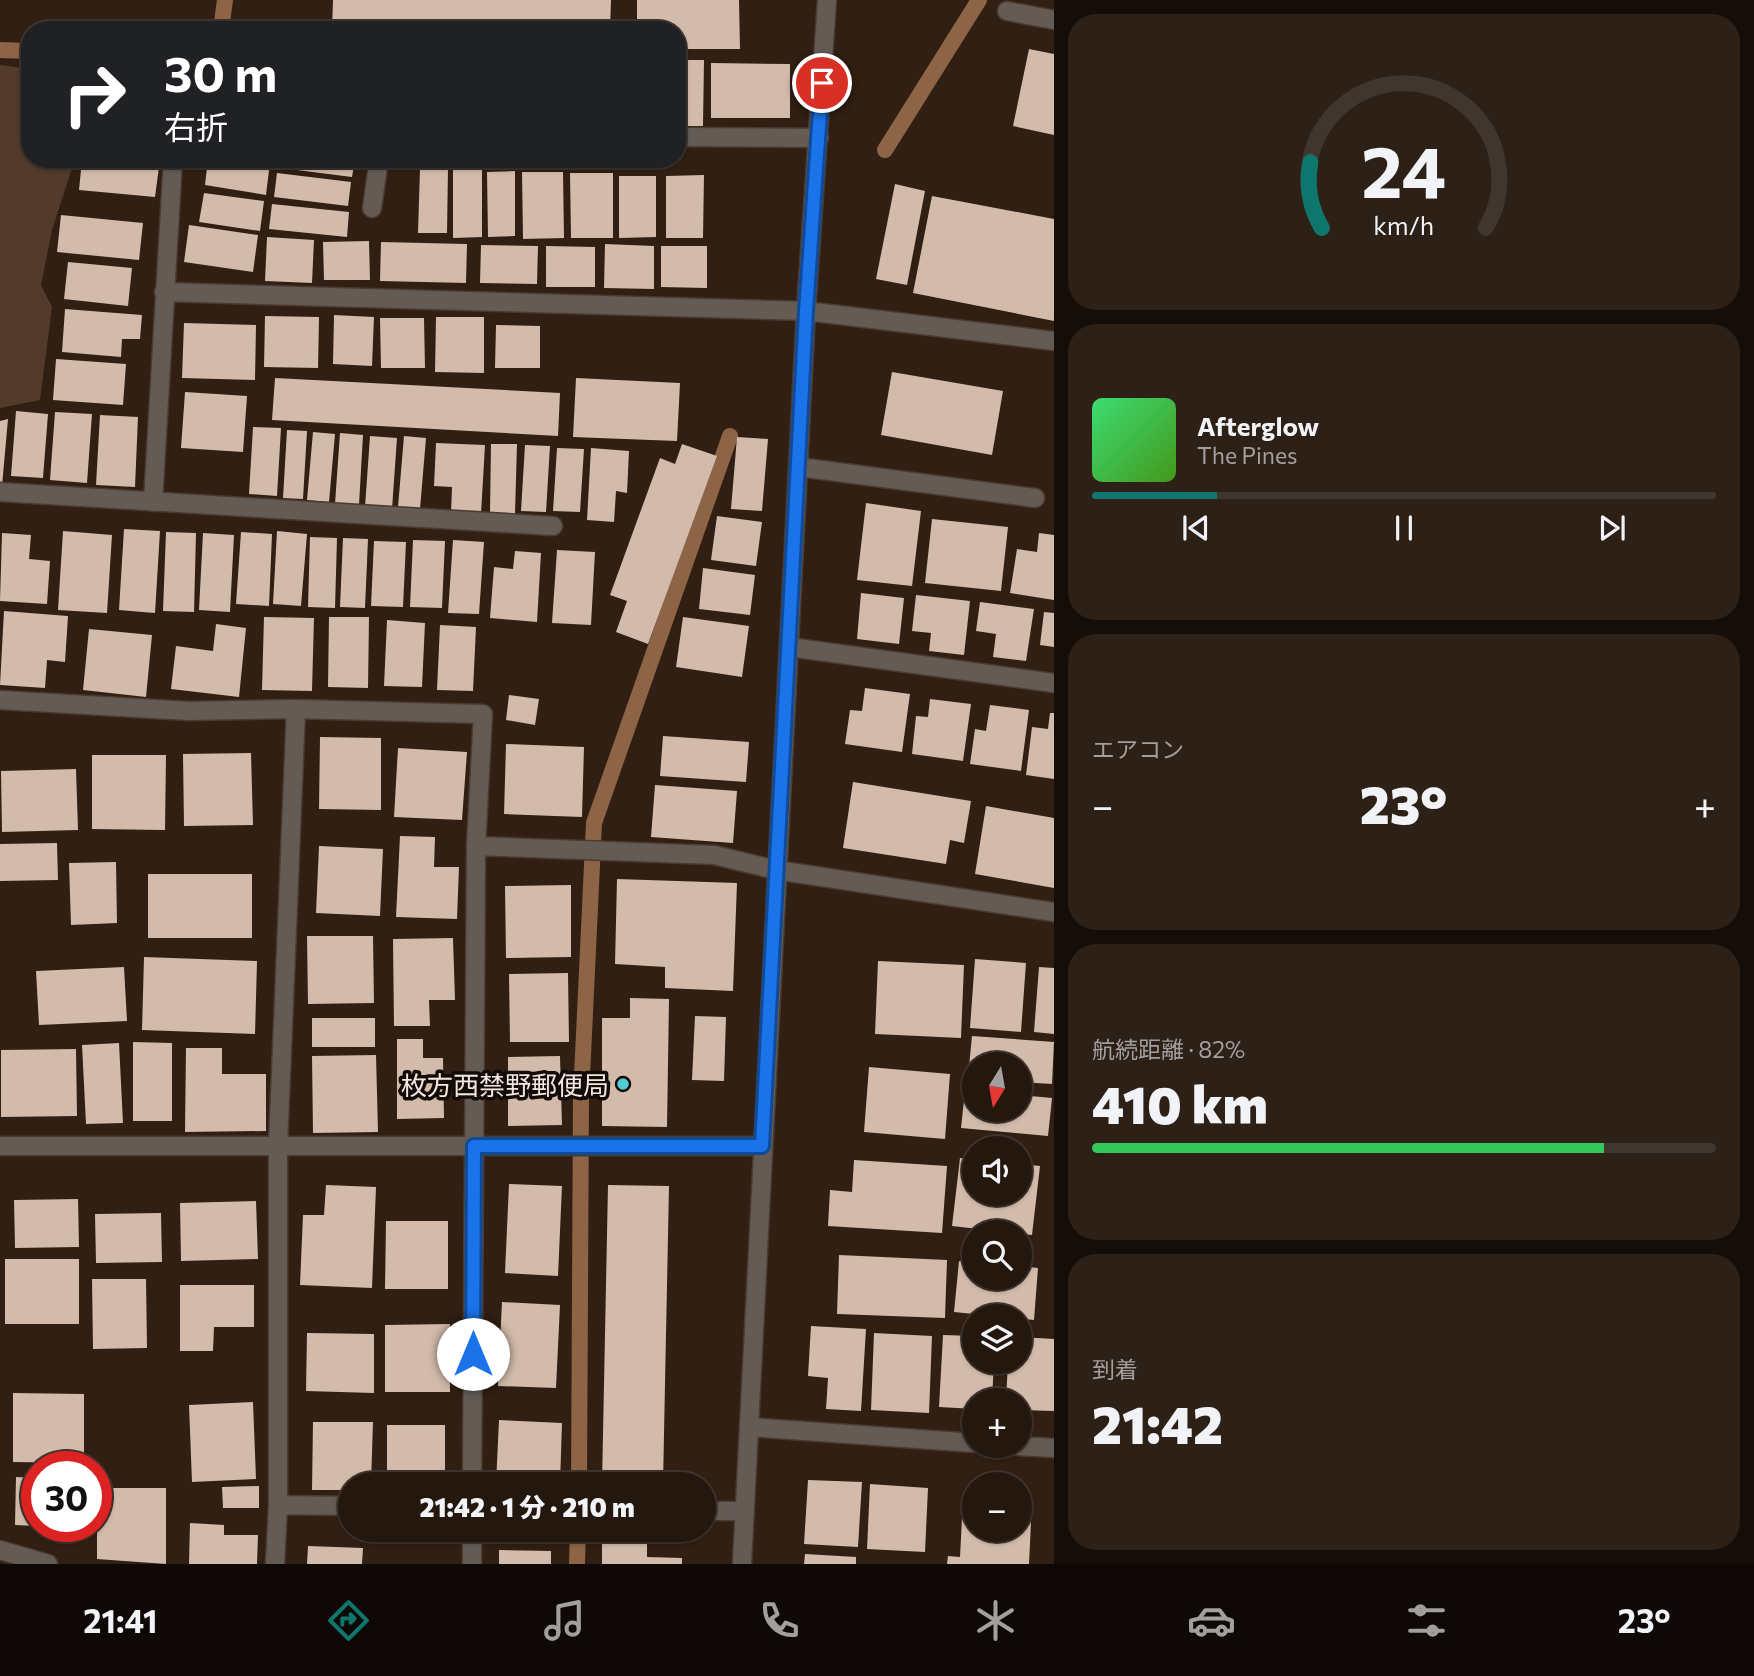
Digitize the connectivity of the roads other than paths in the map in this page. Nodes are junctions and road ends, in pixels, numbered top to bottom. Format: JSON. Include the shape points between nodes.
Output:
{"nodes":[{"id":1,"x":827,"y":0,"type":"edge"},
{"id":2,"x":1007,"y":11,"type":"dead end"},
{"id":3,"x":1054,"y":20,"type":"edge"},
{"id":4,"x":686,"y":137,"type":"edge"},
{"id":5,"x":819,"y":138,"type":"junction"},
{"id":6,"x":172,"y":168,"type":"edge"},
{"id":7,"x":378,"y":168,"type":"edge"},
{"id":8,"x":372,"y":208,"type":"dead end"},
{"id":9,"x":164,"y":292,"type":"junction"},
{"id":10,"x":806,"y":311,"type":"junction"},
{"id":11,"x":1054,"y":341,"type":"edge"},
{"id":12,"x":799,"y":467,"type":"junction"},
{"id":13,"x":0,"y":492,"type":"edge"},
{"id":14,"x":1035,"y":498,"type":"dead end"},
{"id":15,"x":153,"y":502,"type":"junction"},
{"id":16,"x":553,"y":526,"type":"dead end"},
{"id":17,"x":789,"y":647,"type":"junction"},
{"id":18,"x":1054,"y":683,"type":"edge"},
{"id":19,"x":0,"y":700,"type":"edge"},
{"id":20,"x":296,"y":709,"type":"junction"},
{"id":21,"x":476,"y":846,"type":"junction"},
{"id":22,"x":776,"y":870,"type":"junction"},
{"id":23,"x":1054,"y":912,"type":"edge"},
{"id":24,"x":0,"y":1146,"type":"edge"},
{"id":25,"x":278,"y":1146,"type":"junction"},
{"id":26,"x":474,"y":1146,"type":"junction"},
{"id":27,"x":762,"y":1146,"type":"junction"},
{"id":28,"x":749,"y":1427,"type":"junction"},
{"id":29,"x":962,"y":1442,"type":"edge"},
{"id":30,"x":1032,"y":1447,"type":"edge"},
{"id":31,"x":1054,"y":1448,"type":"edge"},
{"id":32,"x":472,"y":1472,"type":"edge"},
{"id":33,"x":278,"y":1505,"type":"junction"},
{"id":34,"x":338,"y":1506,"type":"edge"},
{"id":35,"x":716,"y":1511,"type":"edge"},
{"id":36,"x":744,"y":1511,"type":"junction"},
{"id":37,"x":472,"y":1542,"type":"edge"},
{"id":38,"x":0,"y":1550,"type":"edge"},
{"id":39,"x":48,"y":1564,"type":"edge"},
{"id":40,"x":275,"y":1564,"type":"edge"},
{"id":41,"x":472,"y":1564,"type":"edge"},
{"id":42,"x":742,"y":1564,"type":"edge"}],
"edges":[{"from":1,"to":5,"type":"street"},
{"from":2,"to":3,"type":"street"},
{"from":4,"to":5,"type":"street"},
{"from":5,"to":10,"type":"street"},
{"from":6,"to":9,"type":"street"},
{"from":7,"to":8,"type":"street"},
{"from":9,"to":10,"type":"street"},
{"from":9,"to":15,"type":"street"},
{"from":10,"to":11,"type":"street"},
{"from":10,"to":12,"type":"street"},
{"from":12,"to":14,"type":"street"},
{"from":12,"to":17,"type":"street"},
{"from":13,"to":15,"type":"street"},
{"from":15,"to":16,"type":"street"},
{"from":17,"to":18,"type":"street"},
{"from":17,"to":22,"type":"street"},
{"from":19,"to":20,"type":"street","via":[[189,711]]},
{"from":20,"to":21,"type":"street","via":[[483,714]]},
{"from":20,"to":25,"type":"street"},
{"from":21,"to":22,"type":"street","via":[[714,855]]},
{"from":21,"to":26,"type":"street"},
{"from":22,"to":23,"type":"street"},
{"from":22,"to":27,"type":"street"},
{"from":24,"to":25,"type":"street"},
{"from":25,"to":26,"type":"street"},
{"from":25,"to":33,"type":"street"},
{"from":26,"to":27,"type":"street"},
{"from":26,"to":32,"type":"street"},
{"from":27,"to":28,"type":"street"},
{"from":28,"to":29,"type":"street"},
{"from":28,"to":36,"type":"street"},
{"from":30,"to":31,"type":"street"},
{"from":33,"to":34,"type":"street"},
{"from":33,"to":40,"type":"street"},
{"from":35,"to":36,"type":"street"},
{"from":36,"to":42,"type":"street"},
{"from":37,"to":41,"type":"street"},
{"from":38,"to":39,"type":"street"}]}
